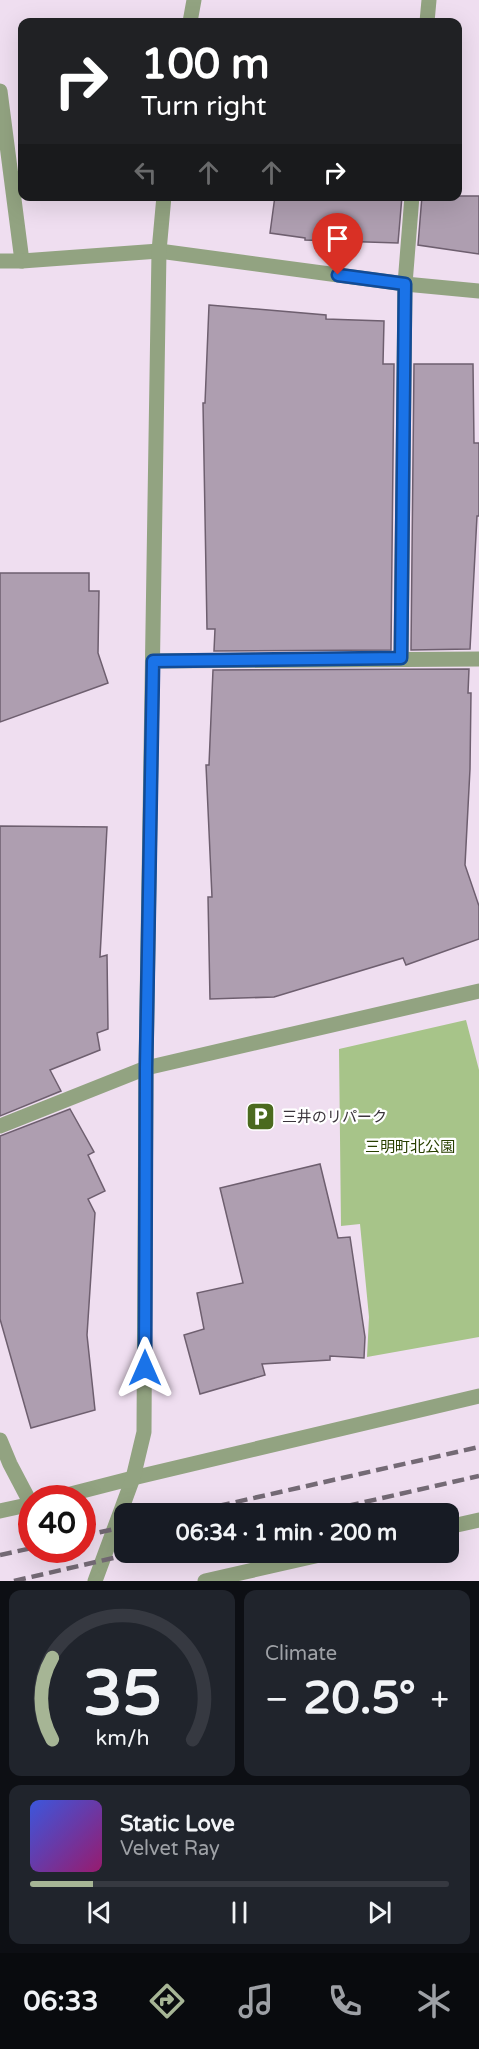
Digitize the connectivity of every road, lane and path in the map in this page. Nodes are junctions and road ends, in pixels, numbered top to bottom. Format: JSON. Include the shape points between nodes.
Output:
{"nodes":[{"id":1,"x":194,"y":0,"type":"edge"},
{"id":2,"x":429,"y":0,"type":"edge"},
{"id":3,"x":191,"y":18,"type":"edge"},
{"id":4,"x":427,"y":18,"type":"edge"},
{"id":5,"x":0,"y":91,"type":"edge"},
{"id":6,"x":164,"y":201,"type":"edge"},
{"id":7,"x":412,"y":201,"type":"edge"},
{"id":8,"x":159,"y":251,"type":"junction"},
{"id":9,"x":0,"y":261,"type":"edge"},
{"id":10,"x":22,"y":261,"type":"junction"},
{"id":11,"x":405,"y":284,"type":"junction"},
{"id":12,"x":479,"y":291,"type":"edge"},
{"id":13,"x":401,"y":658,"type":"junction"},
{"id":14,"x":479,"y":659,"type":"edge"},
{"id":15,"x":153,"y":661,"type":"junction"},
{"id":16,"x":479,"y":991,"type":"edge"},
{"id":17,"x":146,"y":1068,"type":"junction"},
{"id":18,"x":0,"y":1126,"type":"edge"},
{"id":19,"x":479,"y":1396,"type":"edge"},
{"id":20,"x":0,"y":1440,"type":"edge"},
{"id":21,"x":133,"y":1478,"type":"junction"},
{"id":22,"x":21,"y":1485,"type":"edge"},
{"id":23,"x":96,"y":1487,"type":"edge"},
{"id":24,"x":18,"y":1507,"type":"edge"},
{"id":25,"x":0,"y":1511,"type":"edge"},
{"id":26,"x":479,"y":1520,"type":"edge"},
{"id":27,"x":459,"y":1525,"type":"edge"},
{"id":28,"x":285,"y":1563,"type":"edge"},
{"id":29,"x":95,"y":1581,"type":"edge"},
{"id":30,"x":206,"y":1581,"type":"edge"}],
"edges":[{"from":1,"to":3,"type":"street"},
{"from":2,"to":4,"type":"street"},
{"from":5,"to":10,"type":"street"},
{"from":6,"to":8,"type":"street"},
{"from":7,"to":11,"type":"street"},
{"from":8,"to":10,"type":"street"},
{"from":8,"to":11,"type":"street"},
{"from":8,"to":15,"type":"street"},
{"from":9,"to":10,"type":"street"},
{"from":11,"to":12,"type":"street"},
{"from":11,"to":13,"type":"street"},
{"from":13,"to":14,"type":"street"},
{"from":13,"to":15,"type":"street"},
{"from":15,"to":17,"type":"street"},
{"from":16,"to":17,"type":"street"},
{"from":17,"to":18,"type":"street"},
{"from":17,"to":21,"type":"street","via":[[144,1432]]},
{"from":19,"to":21,"type":"street"},
{"from":20,"to":22,"type":"street"},
{"from":21,"to":23,"type":"street"},
{"from":21,"to":29,"type":"street"},
{"from":24,"to":25,"type":"street"},
{"from":26,"to":27,"type":"street"},
{"from":28,"to":30,"type":"street"}]}
